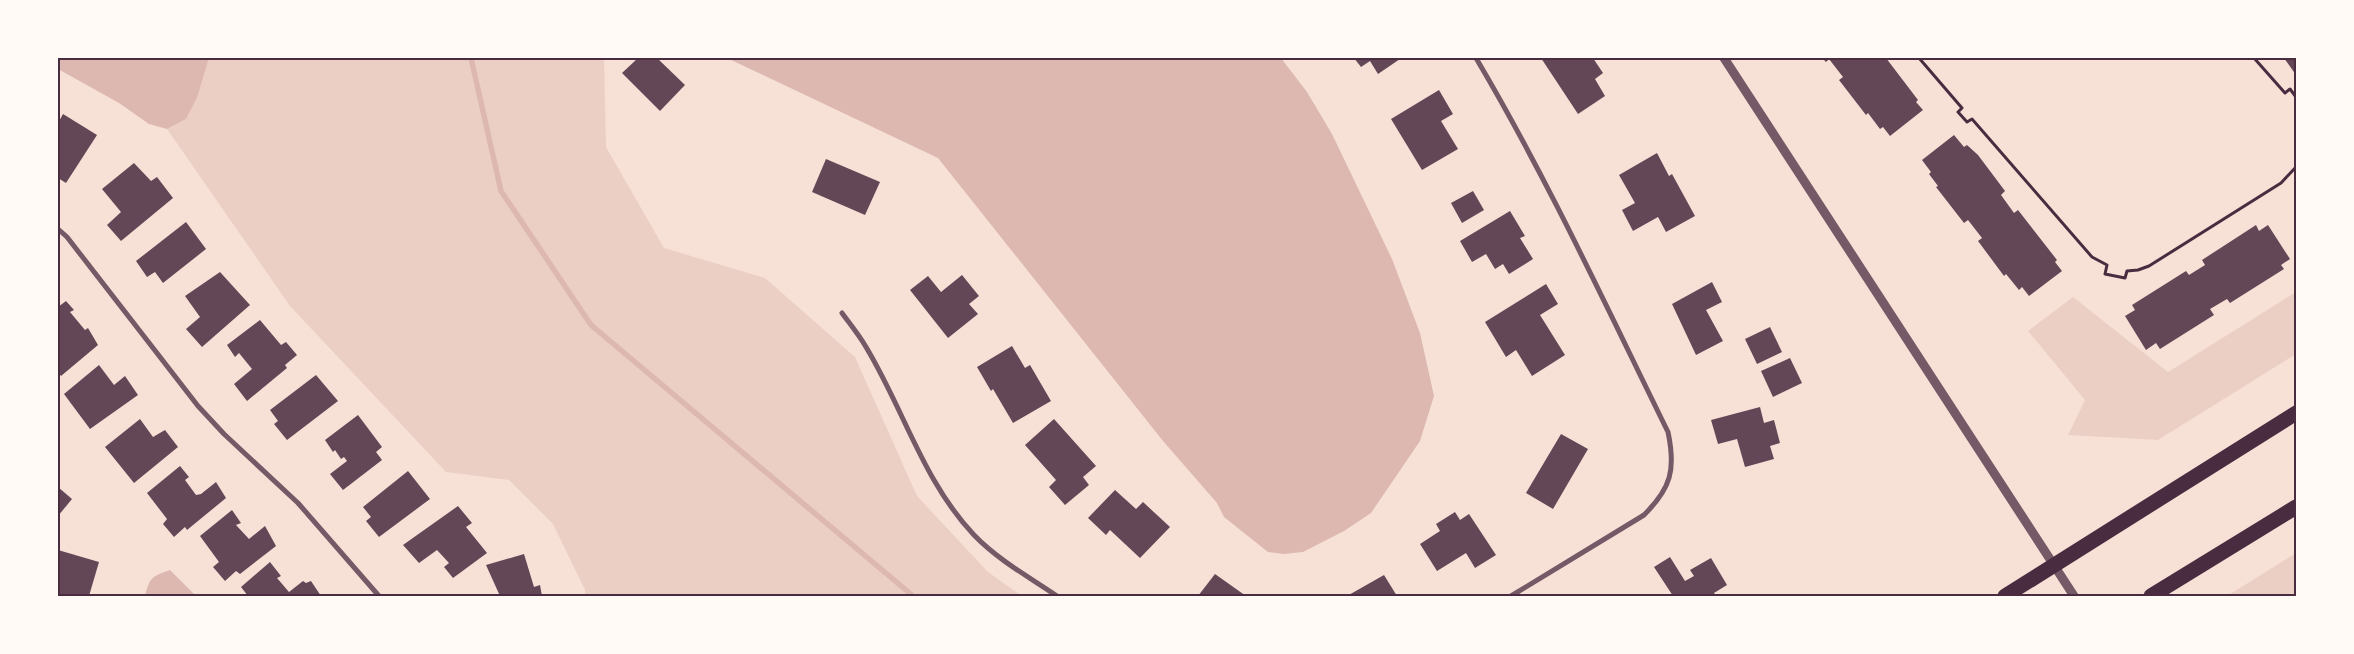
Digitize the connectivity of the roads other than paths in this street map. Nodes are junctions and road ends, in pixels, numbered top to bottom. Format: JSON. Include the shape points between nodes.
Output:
{"nodes":[{"id":1,"x":1476,"y":58,"type":"edge"},
{"id":2,"x":1724,"y":58,"type":"edge"},
{"id":3,"x":58,"y":230,"type":"edge"},
{"id":4,"x":842,"y":313,"type":"dead end"},
{"id":5,"x":2296,"y":413,"type":"edge"},
{"id":6,"x":2296,"y":507,"type":"edge"},
{"id":7,"x":380,"y":596,"type":"edge"},
{"id":8,"x":1057,"y":596,"type":"edge"},
{"id":9,"x":1511,"y":596,"type":"edge"},
{"id":10,"x":2005,"y":596,"type":"edge"},
{"id":11,"x":2074,"y":596,"type":"edge"},
{"id":12,"x":2151,"y":596,"type":"edge"}],
"edges":[{"from":1,"to":9,"type":"street","via":[[1551,193],[1668,432],[1672,453],[1669,478],[1660,499],[1644,515]]},
{"from":2,"to":11,"type":"street"},
{"from":3,"to":7,"type":"street","via":[[67,237],[198,406],[298,503]]},
{"from":4,"to":8,"type":"street","via":[[866,347],[929,474],[953,510],[996,554]]},
{"from":5,"to":10,"type":"highway"},
{"from":6,"to":12,"type":"highway"}]}
